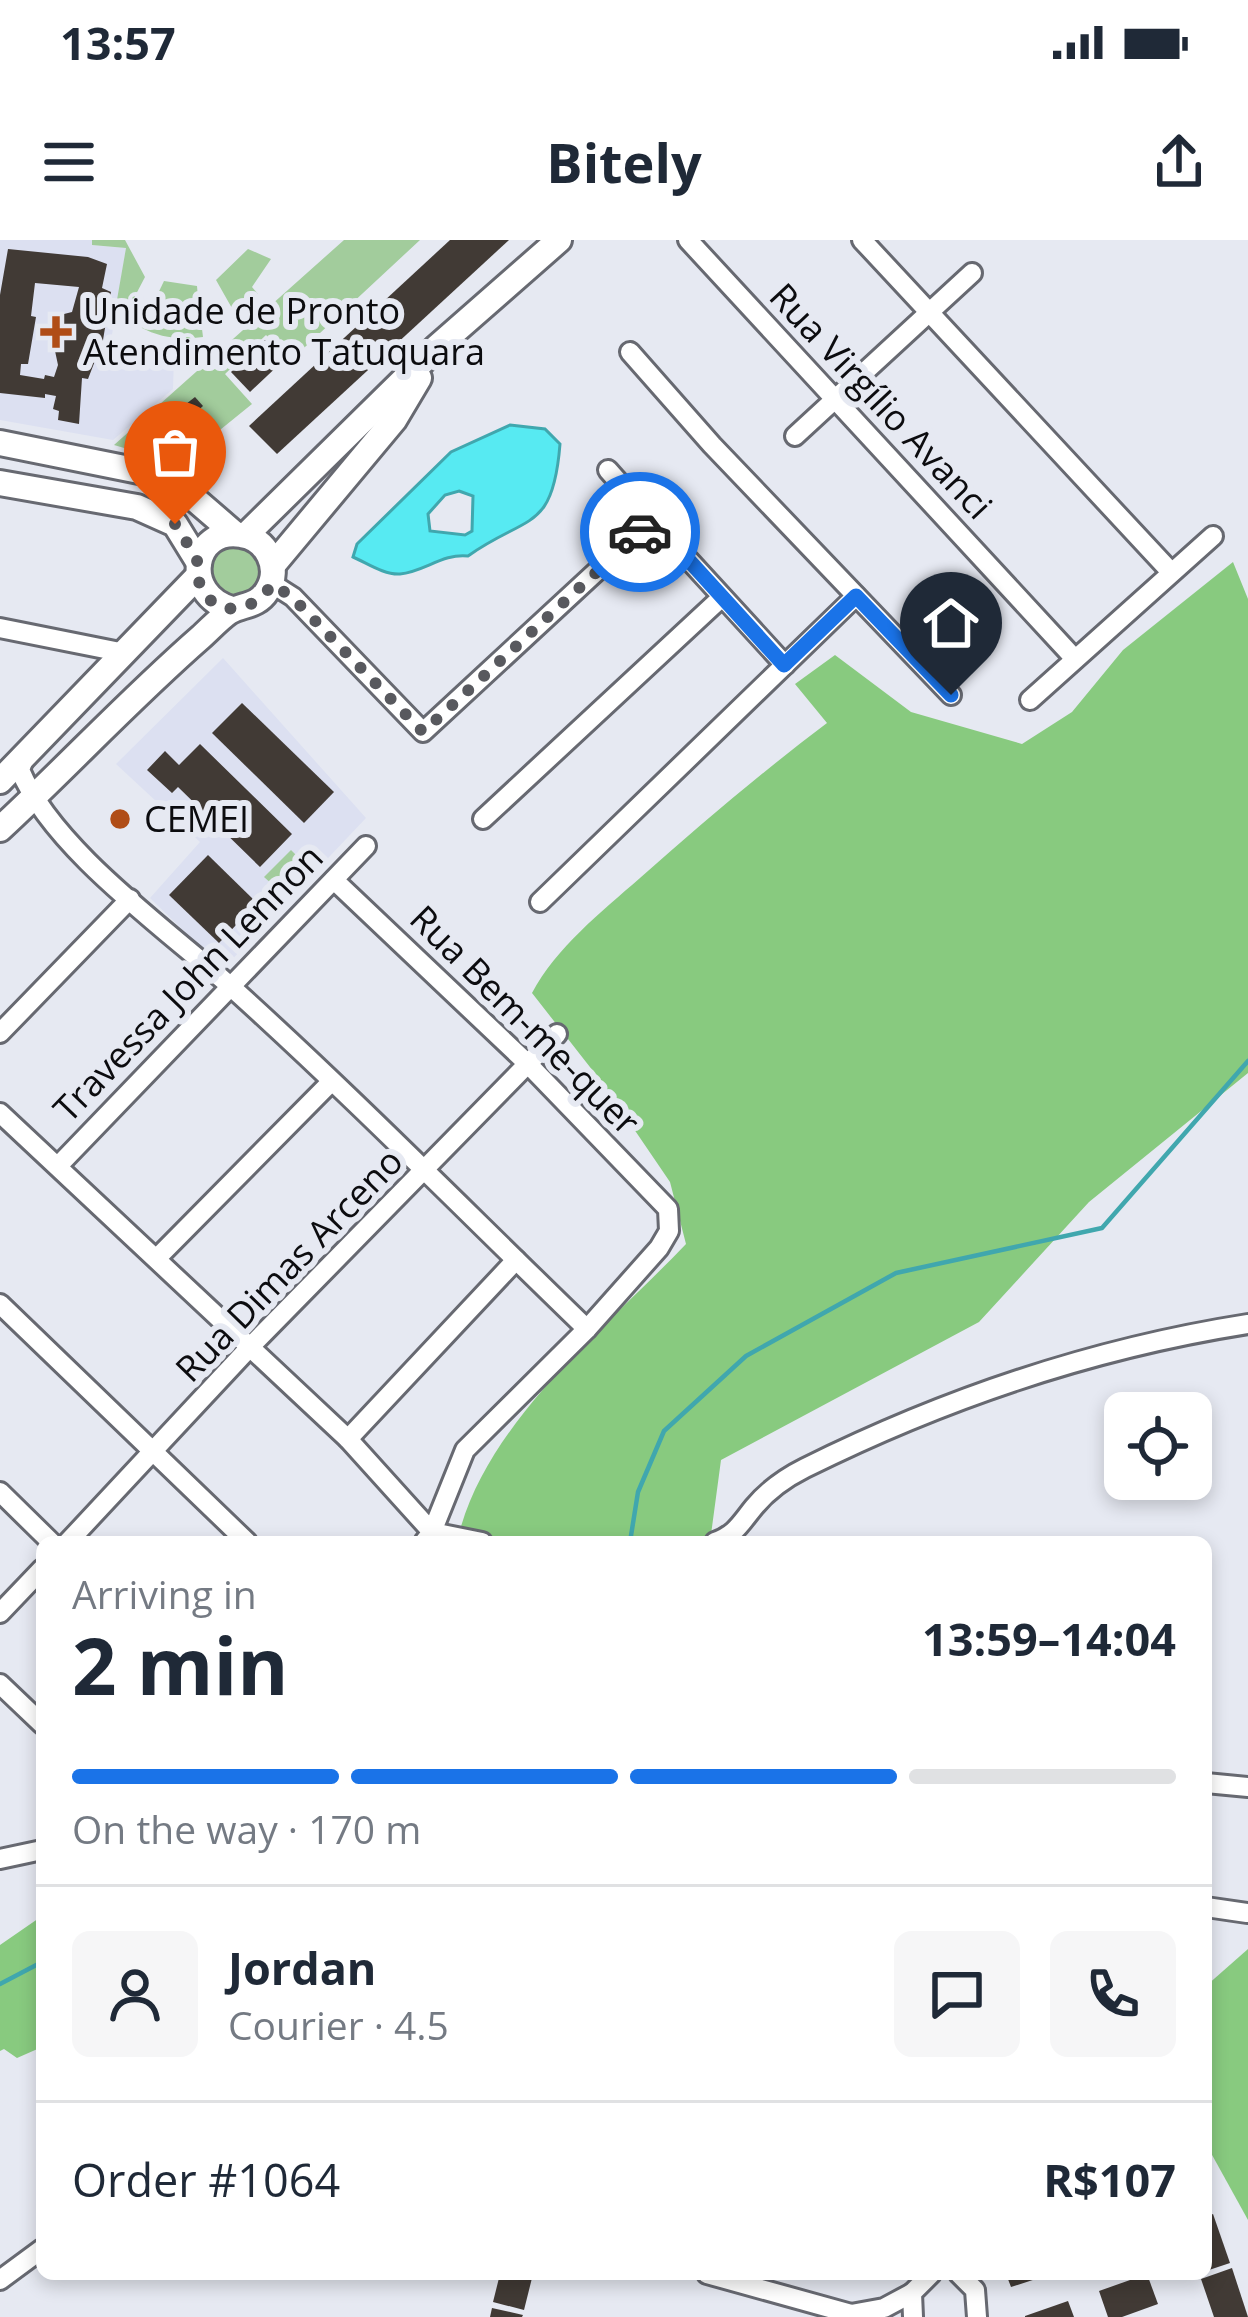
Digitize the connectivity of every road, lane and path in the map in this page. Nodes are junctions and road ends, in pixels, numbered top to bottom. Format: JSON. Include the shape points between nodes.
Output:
{"nodes":[{"id":1,"x":559,"y":240,"type":"edge"},
{"id":2,"x":688,"y":240,"type":"edge"},
{"id":3,"x":862,"y":240,"type":"edge"},
{"id":4,"x":971,"y":273,"type":"dead end"},
{"id":5,"x":929,"y":312,"type":"junction"},
{"id":6,"x":437,"y":347,"type":"junction"},
{"id":7,"x":630,"y":352,"type":"dead end"},
{"id":8,"x":835,"y":399,"type":"junction"},
{"id":9,"x":795,"y":436,"type":"dead end"},
{"id":10,"x":0,"y":443,"type":"edge"},
{"id":11,"x":608,"y":470,"type":"dead end"},
{"id":12,"x":0,"y":483,"type":"edge"},
{"id":13,"x":654,"y":522,"type":"junction"},
{"id":14,"x":241,"y":534,"type":"junction"},
{"id":15,"x":1213,"y":536,"type":"dead end"},
{"id":16,"x":198,"y":569,"type":"junction"},
{"id":17,"x":1170,"y":572,"type":"junction"},
{"id":18,"x":272,"y":574,"type":"junction"},
{"id":19,"x":856,"y":596,"type":"junction"},
{"id":20,"x":721,"y":598,"type":"junction"},
{"id":21,"x":232,"y":609,"type":"junction"},
{"id":22,"x":0,"y":628,"type":"edge"},
{"id":23,"x":125,"y":653,"type":"junction"},
{"id":24,"x":1075,"y":658,"type":"junction"},
{"id":25,"x":784,"y":665,"type":"junction"},
{"id":26,"x":951,"y":695,"type":"dead end"},
{"id":27,"x":1030,"y":700,"type":"dead end"},
{"id":28,"x":26,"y":753,"type":"junction"},
{"id":29,"x":0,"y":782,"type":"edge"},
{"id":30,"x":33,"y":798,"type":"junction"},
{"id":31,"x":483,"y":819,"type":"dead end"},
{"id":32,"x":0,"y":829,"type":"edge"},
{"id":33,"x":366,"y":846,"type":"dead end"},
{"id":34,"x":334,"y":880,"type":"junction"},
{"id":35,"x":130,"y":899,"type":"junction"},
{"id":36,"x":539,"y":902,"type":"dead end"},
{"id":37,"x":230,"y":986,"type":"junction"},
{"id":38,"x":0,"y":1033,"type":"edge"},
{"id":39,"x":557,"y":1034,"type":"dead end"},
{"id":40,"x":528,"y":1064,"type":"junction"},
{"id":41,"x":331,"y":1082,"type":"junction"},
{"id":42,"x":0,"y":1113,"type":"edge"},
{"id":43,"x":58,"y":1166,"type":"junction"},
{"id":44,"x":425,"y":1172,"type":"junction"},
{"id":45,"x":157,"y":1258,"type":"junction"},
{"id":46,"x":516,"y":1261,"type":"junction"},
{"id":47,"x":0,"y":1304,"type":"edge"},
{"id":48,"x":1248,"y":1324,"type":"edge"},
{"id":49,"x":587,"y":1329,"type":"junction"},
{"id":50,"x":250,"y":1347,"type":"junction"},
{"id":51,"x":348,"y":1438,"type":"junction"},
{"id":52,"x":153,"y":1455,"type":"junction"},
{"id":53,"x":0,"y":1492,"type":"edge"},
{"id":54,"x":45,"y":1536,"type":"edge"},
{"id":55,"x":74,"y":1536,"type":"edge"},
{"id":56,"x":241,"y":1536,"type":"edge"},
{"id":57,"x":427,"y":1536,"type":"edge"},
{"id":58,"x":428,"y":1536,"type":"edge"},
{"id":59,"x":730,"y":1536,"type":"edge"},
{"id":60,"x":36,"y":1575,"type":"edge"},
{"id":61,"x":0,"y":1613,"type":"edge"},
{"id":62,"x":0,"y":1684,"type":"edge"},
{"id":63,"x":36,"y":1718,"type":"edge"},
{"id":64,"x":1212,"y":1784,"type":"edge"},
{"id":65,"x":1248,"y":1787,"type":"edge"},
{"id":66,"x":36,"y":1851,"type":"edge"},
{"id":67,"x":0,"y":1859,"type":"edge"},
{"id":68,"x":1212,"y":1907,"type":"edge"},
{"id":69,"x":1247,"y":1913,"type":"edge"},
{"id":70,"x":36,"y":2253,"type":"edge"},
{"id":71,"x":0,"y":2280,"type":"edge"},
{"id":72,"x":728,"y":2280,"type":"edge"},
{"id":73,"x":925,"y":2280,"type":"edge"},
{"id":74,"x":912,"y":2293,"type":"junction"},
{"id":75,"x":857,"y":2316,"type":"edge"},
{"id":76,"x":913,"y":2317,"type":"edge"}],
"edges":[{"from":1,"to":6,"type":"main road"},
{"from":2,"to":8,"type":"street","name":"Rua Virgílio Avanci"},
{"from":3,"to":5,"type":"street"},
{"from":4,"to":5,"type":"street"},
{"from":5,"to":8,"type":"street"},
{"from":5,"to":17,"type":"street"},
{"from":6,"to":14,"type":"main road"},
{"from":6,"to":18,"type":"main road","via":[[394,420]]},
{"from":7,"to":19,"type":"street"},
{"from":8,"to":9,"type":"street"},
{"from":8,"to":24,"type":"street","name":"Rua Virgílio Avanci"},
{"from":10,"to":14,"type":"main road","via":[[169,477]]},
{"from":11,"to":13,"type":"street"},
{"from":12,"to":16,"type":"main road","via":[[137,507],[175,524]]},
{"from":13,"to":18,"type":"street","via":[[423,732]]},
{"from":13,"to":20,"type":"street"},
{"from":14,"to":16,"type":"main road","via":[[212,542]]},
{"from":14,"to":18,"type":"main road","via":[[264,547]]},
{"from":15,"to":17,"type":"street"},
{"from":16,"to":21,"type":"main road","via":[[209,598]]},
{"from":16,"to":23,"type":"main road"},
{"from":17,"to":24,"type":"street"},
{"from":18,"to":21,"type":"main road","via":[[256,603]]},
{"from":19,"to":25,"type":"street"},
{"from":19,"to":26,"type":"street"},
{"from":20,"to":25,"type":"street"},
{"from":20,"to":31,"type":"street"},
{"from":21,"to":30,"type":"main road"},
{"from":22,"to":23,"type":"street"},
{"from":23,"to":28,"type":"main road"},
{"from":24,"to":27,"type":"street"},
{"from":25,"to":36,"type":"street"},
{"from":28,"to":29,"type":"main road"},
{"from":28,"to":30,"type":"street","via":[[20,770]]},
{"from":30,"to":32,"type":"main road"},
{"from":30,"to":35,"type":"street"},
{"from":33,"to":34,"type":"street","name":"Travessa John Lennon"},
{"from":34,"to":37,"type":"street","name":"Travessa John Lennon"},
{"from":34,"to":40,"type":"street","name":"Rua Bem-me-quer"},
{"from":35,"to":37,"type":"street"},
{"from":35,"to":38,"type":"street"},
{"from":37,"to":41,"type":"street"},
{"from":37,"to":43,"type":"street","name":"Travessa John Lennon"},
{"from":39,"to":40,"type":"street","name":"Rua Dimas Arceno"},
{"from":40,"to":44,"type":"street","name":"Rua Dimas Arceno"},
{"from":40,"to":49,"type":"street","name":"Rua Bem-me-quer","via":[[668,1209],[659,1248]]},
{"from":41,"to":44,"type":"street"},
{"from":41,"to":45,"type":"street"},
{"from":42,"to":43,"type":"street"},
{"from":43,"to":45,"type":"street"},
{"from":44,"to":46,"type":"street"},
{"from":44,"to":50,"type":"street","name":"Rua Dimas Arceno"},
{"from":45,"to":50,"type":"street"},
{"from":46,"to":49,"type":"street"},
{"from":46,"to":51,"type":"street"},
{"from":47,"to":52,"type":"street"},
{"from":48,"to":59,"type":"street","via":[[1091,1358],[965,1400],[797,1472]]},
{"from":49,"to":58,"type":"street","via":[[465,1450]]},
{"from":50,"to":51,"type":"street"},
{"from":50,"to":52,"type":"street","name":"Rua Dimas Arceno"},
{"from":51,"to":57,"type":"street"},
{"from":52,"to":55,"type":"street","name":"Rua Dimas Arceno"},
{"from":52,"to":56,"type":"street"},
{"from":53,"to":54,"type":"street"},
{"from":60,"to":61,"type":"street"},
{"from":62,"to":63,"type":"street"},
{"from":64,"to":65,"type":"street"},
{"from":66,"to":67,"type":"street"},
{"from":68,"to":69,"type":"street"},
{"from":70,"to":71,"type":"street"},
{"from":72,"to":75,"type":"street"},
{"from":73,"to":74,"type":"street"},
{"from":74,"to":75,"type":"street"},
{"from":74,"to":76,"type":"street"}]}
